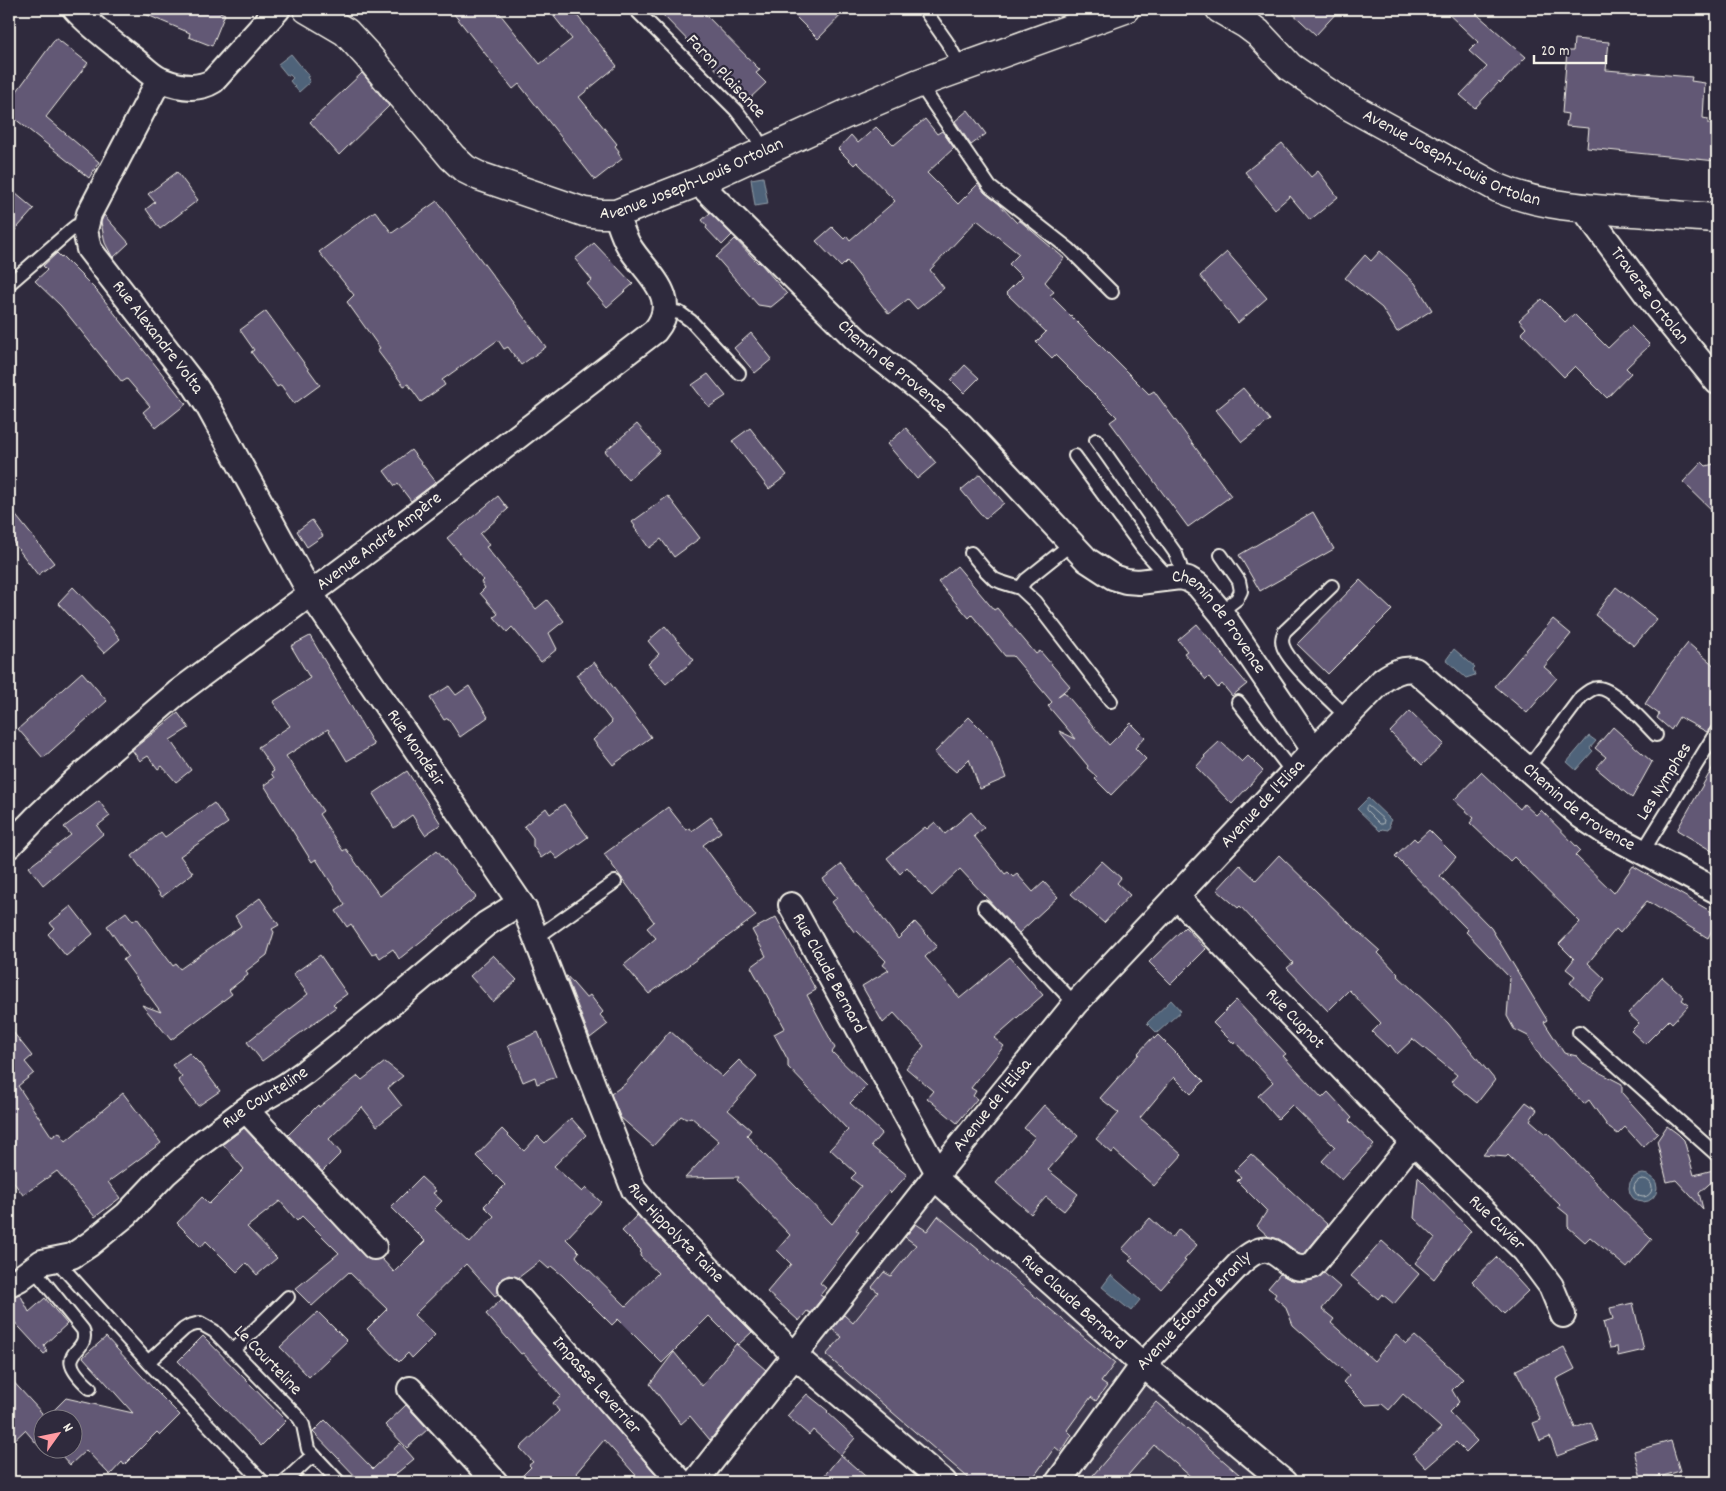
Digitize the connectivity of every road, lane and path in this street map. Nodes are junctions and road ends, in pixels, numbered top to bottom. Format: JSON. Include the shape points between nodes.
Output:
{"nodes":[{"id":1,"x":75,"y":9,"type":"edge"},
{"id":2,"x":278,"y":9,"type":"edge"},
{"id":3,"x":308,"y":9,"type":"edge"},
{"id":4,"x":635,"y":9,"type":"edge"},
{"id":5,"x":924,"y":9,"type":"edge"},
{"id":6,"x":1125,"y":9,"type":"edge"},
{"id":7,"x":1220,"y":9,"type":"edge"},
{"id":8,"x":961,"y":68,"type":"junction"},
{"id":9,"x":159,"y":80,"type":"junction"},
{"id":10,"x":919,"y":83,"type":"junction"},
{"id":11,"x":764,"y":151,"type":"junction"},
{"id":12,"x":698,"y":182,"type":"junction"},
{"id":13,"x":1583,"y":208,"type":"junction"},
{"id":14,"x":616,"y":214,"type":"junction"},
{"id":15,"x":1717,"y":218,"type":"edge"},
{"id":16,"x":86,"y":224,"type":"junction"},
{"id":17,"x":9,"y":284,"type":"edge"},
{"id":18,"x":1112,"y":292,"type":"dead end"},
{"id":19,"x":665,"y":310,"type":"junction"},
{"id":20,"x":739,"y":374,"type":"dead end"},
{"id":21,"x":1717,"y":382,"type":"edge"},
{"id":22,"x":1096,"y":440,"type":"dead end"},
{"id":23,"x":1075,"y":456,"type":"dead end"},
{"id":24,"x":1072,"y":544,"type":"junction"},
{"id":25,"x":971,"y":553,"type":"dead end"},
{"id":26,"x":1222,"y":555,"type":"dead end"},
{"id":27,"x":1174,"y":577,"type":"junction"},
{"id":28,"x":1332,"y":586,"type":"dead end"},
{"id":29,"x":1020,"y":588,"type":"junction"},
{"id":30,"x":310,"y":593,"type":"junction"},
{"id":31,"x":1220,"y":612,"type":"junction"},
{"id":32,"x":1111,"y":701,"type":"dead end"},
{"id":33,"x":1238,"y":702,"type":"dead end"},
{"id":34,"x":1346,"y":717,"type":"junction"},
{"id":35,"x":1717,"y":731,"type":"edge"},
{"id":36,"x":1656,"y":735,"type":"dead end"},
{"id":37,"x":1314,"y":750,"type":"junction"},
{"id":38,"x":1527,"y":769,"type":"junction"},
{"id":39,"x":1293,"y":773,"type":"junction"},
{"id":40,"x":10,"y":840,"type":"edge"},
{"id":41,"x":1643,"y":851,"type":"junction"},
{"id":42,"x":614,"y":882,"type":"dead end"},
{"id":43,"x":1717,"y":891,"type":"edge"},
{"id":44,"x":1176,"y":896,"type":"junction"},
{"id":45,"x":520,"y":903,"type":"junction"},
{"id":46,"x":791,"y":905,"type":"dead end"},
{"id":47,"x":984,"y":908,"type":"dead end"},
{"id":48,"x":536,"y":938,"type":"junction"},
{"id":49,"x":1075,"y":1004,"type":"junction"},
{"id":50,"x":1579,"y":1032,"type":"dead end"},
{"id":51,"x":246,"y":1110,"type":"junction"},
{"id":52,"x":1413,"y":1142,"type":"junction"},
{"id":53,"x":1717,"y":1155,"type":"edge"},
{"id":54,"x":937,"y":1175,"type":"junction"},
{"id":55,"x":374,"y":1247,"type":"dead end"},
{"id":56,"x":55,"y":1259,"type":"junction"},
{"id":57,"x":33,"y":1268,"type":"junction"},
{"id":58,"x":9,"y":1284,"type":"edge"},
{"id":59,"x":511,"y":1289,"type":"dead end"},
{"id":60,"x":288,"y":1297,"type":"dead end"},
{"id":61,"x":1563,"y":1315,"type":"dead end"},
{"id":62,"x":233,"y":1350,"type":"junction"},
{"id":63,"x":795,"y":1356,"type":"junction"},
{"id":64,"x":148,"y":1362,"type":"junction"},
{"id":65,"x":1143,"y":1365,"type":"junction"},
{"id":66,"x":90,"y":1388,"type":"dead end"},
{"id":67,"x":410,"y":1389,"type":"dead end"},
{"id":68,"x":313,"y":1455,"type":"junction"},
{"id":69,"x":264,"y":1482,"type":"edge"},
{"id":70,"x":284,"y":1482,"type":"edge"},
{"id":71,"x":339,"y":1482,"type":"edge"},
{"id":72,"x":495,"y":1482,"type":"edge"},
{"id":73,"x":681,"y":1482,"type":"edge"},
{"id":74,"x":696,"y":1482,"type":"edge"},
{"id":75,"x":944,"y":1482,"type":"edge"},
{"id":76,"x":1058,"y":1482,"type":"edge"},
{"id":77,"x":1284,"y":1482,"type":"edge"}],
"edges":[{"from":1,"to":9,"type":"street"},
{"from":2,"to":9,"type":"street","via":[[207,84],[187,87]]},
{"from":3,"to":14,"type":"street","name":"Avenue Joseph-Louis Ortolan","via":[[346,32],[465,169],[584,212]]},
{"from":4,"to":11,"type":"lane","name":"Faron Plaisance","via":[[736,110]]},
{"from":5,"to":8,"type":"lane"},
{"from":6,"to":8,"type":"street","name":"Avenue Joseph-Louis Ortolan"},
{"from":7,"to":13,"type":"street","name":"Avenue Joseph-Louis Ortolan","via":[[1239,18],[1298,73],[1348,106],[1498,188],[1532,201]]},
{"from":8,"to":10,"type":"street","name":"Avenue Joseph-Louis Ortolan"},
{"from":9,"to":16,"type":"street","name":"Rue Alexandre Volta"},
{"from":10,"to":11,"type":"street","name":"Avenue Joseph-Louis Ortolan"},
{"from":10,"to":18,"type":"lane","via":[[990,187],[1068,249]]},
{"from":11,"to":12,"type":"street","name":"Avenue Joseph-Louis Ortolan"},
{"from":12,"to":14,"type":"street","name":"Avenue Joseph-Louis Ortolan"},
{"from":12,"to":24,"type":"street","name":"Chemin de Provence","via":[[856,339],[961,425]]},
{"from":13,"to":15,"type":"street","name":"Avenue Joseph-Louis Ortolan"},
{"from":13,"to":21,"type":"street","name":"Traverse Ortolan"},
{"from":14,"to":19,"type":"street","via":[[630,247],[661,290]]},
{"from":16,"to":17,"type":"lane","via":[[76,226]]},
{"from":16,"to":30,"type":"street","name":"Rue Alexandre Volta","via":[[86,242],[92,255],[208,406]]},
{"from":19,"to":20,"type":"lane","via":[[680,313],[691,321]]},
{"from":19,"to":30,"type":"street","name":"Avenue André Ampère","via":[[660,324],[648,337]]},
{"from":22,"to":27,"type":"lane","via":[[1176,554],[1180,565]]},
{"from":23,"to":27,"type":"lane","via":[[1143,549]]},
{"from":24,"to":27,"type":"street","name":"Chemin de Provence","via":[[1087,560],[1112,577],[1139,582]]},
{"from":24,"to":29,"type":"lane"},
{"from":25,"to":29,"type":"lane","via":[[994,578]]},
{"from":26,"to":31,"type":"lane","via":[[1239,581],[1242,592]]},
{"from":27,"to":31,"type":"street","name":"Chemin de Provence","via":[[1188,578],[1198,585]]},
{"from":28,"to":34,"type":"lane","via":[[1285,631],[1282,643],[1288,656]]},
{"from":29,"to":32,"type":"lane","via":[[1035,602]]},
{"from":30,"to":40,"type":"street","name":"Avenue André Ampère","via":[[177,693]]},
{"from":30,"to":45,"type":"street","name":"Rue Mondésir"},
{"from":31,"to":37,"type":"street","name":"Chemin de Provence"},
{"from":33,"to":39,"type":"lane"},
{"from":34,"to":37,"type":"street","name":"Chemin de Provence"},
{"from":34,"to":38,"type":"street","name":"Chemin de Provence","via":[[1389,675],[1415,670]]},
{"from":35,"to":41,"type":"lane","name":"Les Nymphes"},
{"from":36,"to":38,"type":"lane","via":[[1609,692],[1593,689],[1581,697]]},
{"from":37,"to":39,"type":"street","name":"Avenue de l'Elisa"},
{"from":38,"to":41,"type":"street","name":"Chemin de Provence","via":[[1588,820]]},
{"from":39,"to":44,"type":"street","name":"Avenue de l'Elisa"},
{"from":41,"to":43,"type":"street","name":"Chemin de Provence"},
{"from":42,"to":48,"type":"lane"},
{"from":44,"to":49,"type":"street","name":"Avenue de l'Elisa"},
{"from":44,"to":52,"type":"street","name":"Rue Cugnot"},
{"from":45,"to":48,"type":"street","name":"Rue Hippolyte Taine"},
{"from":45,"to":51,"type":"street","name":"Rue Courteline","via":[[486,924],[305,1072]]},
{"from":46,"to":54,"type":"street","name":"Rue Claude Bernard"},
{"from":47,"to":49,"type":"lane"},
{"from":48,"to":63,"type":"street","name":"Rue Hippolyte Taine","via":[[634,1190]]},
{"from":49,"to":54,"type":"street","name":"Avenue de l'Elisa"},
{"from":50,"to":53,"type":"lane"},
{"from":51,"to":55,"type":"street"},
{"from":51,"to":56,"type":"street","name":"Rue Courteline","via":[[174,1166],[127,1214],[90,1244],[72,1256]]},
{"from":52,"to":61,"type":"street","name":"Rue Cuvier","via":[[1532,1259],[1551,1286]]},
{"from":52,"to":65,"type":"street","name":"Avenue Édouard Branly","via":[[1312,1266],[1293,1267],[1271,1250],[1250,1255]]},
{"from":54,"to":63,"type":"street","name":"Avenue de l'Elisa"},
{"from":54,"to":65,"type":"street","name":"Rue Claude Bernard"},
{"from":56,"to":57,"type":"street","name":"Rue Courteline"},
{"from":56,"to":64,"type":"lane"},
{"from":57,"to":58,"type":"street","name":"Rue Courteline"},
{"from":57,"to":66,"type":"lane","via":[[83,1330],[83,1340],[72,1356],[71,1365],[76,1375]]},
{"from":59,"to":73,"type":"street","name":"Impasse Leverrier"},
{"from":60,"to":62,"type":"lane"},
{"from":62,"to":64,"type":"lane","name":"Le Courteline","via":[[214,1331],[200,1323],[184,1329]]},
{"from":62,"to":68,"type":"lane","name":"Le Courteline","via":[[299,1418]]},
{"from":63,"to":74,"type":"street","name":"Avenue de l'Elisa"},
{"from":63,"to":75,"type":"street","name":"Rue Hippolyte Taine"},
{"from":64,"to":69,"type":"lane"},
{"from":65,"to":76,"type":"street","name":"Avenue Édouard Branly"},
{"from":65,"to":77,"type":"street","name":"Rue Claude Bernard"},
{"from":67,"to":72,"type":"street"},
{"from":68,"to":70,"type":"lane"},
{"from":68,"to":71,"type":"lane","name":"Le Courteline"}]}
